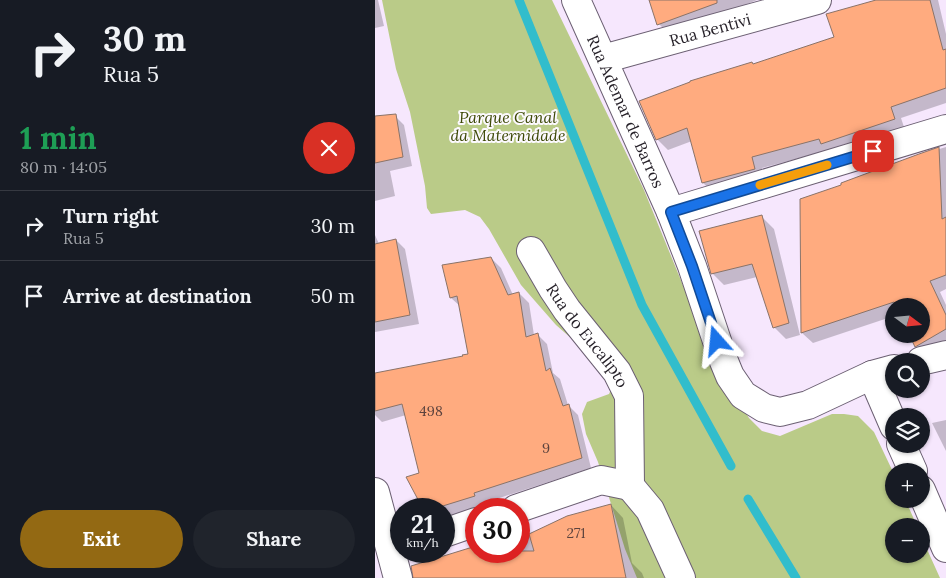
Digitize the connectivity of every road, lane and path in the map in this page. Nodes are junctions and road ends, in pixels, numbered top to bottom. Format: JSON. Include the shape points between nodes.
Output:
{"nodes":[{"id":1,"x":576,"y":0,"type":"edge"},
{"id":2,"x":817,"y":0,"type":"edge"},
{"id":3,"x":603,"y":59,"type":"junction"},
{"id":4,"x":946,"y":129,"type":"edge"},
{"id":5,"x":671,"y":212,"type":"junction"},
{"id":6,"x":531,"y":251,"type":"dead end"},
{"id":7,"x":946,"y":355,"type":"edge"},
{"id":8,"x":930,"y":359,"type":"edge"},
{"id":9,"x":883,"y":372,"type":"edge"},
{"id":10,"x":890,"y":408,"type":"edge"},
{"id":11,"x":629,"y":486,"type":"junction"},
{"id":12,"x":375,"y":492,"type":"edge"},
{"id":13,"x":530,"y":504,"type":"edge"},
{"id":14,"x":929,"y":508,"type":"edge"},
{"id":15,"x":390,"y":531,"type":"edge"},
{"id":16,"x":946,"y":548,"type":"edge"},
{"id":17,"x":397,"y":563,"type":"edge"},
{"id":18,"x":398,"y":578,"type":"edge"},
{"id":19,"x":681,"y":578,"type":"edge"}],
"edges":[{"from":1,"to":3,"type":"street","name":"Rua Ademar de Barros"},
{"from":2,"to":3,"type":"street","name":"Rua Bentivi"},
{"from":3,"to":5,"type":"street","name":"Rua Ademar de Barros"},
{"from":4,"to":5,"type":"street"},
{"from":5,"to":9,"type":"street","name":"Rua Ademar de Barros","via":[[730,376],[743,395],[764,408],[780,412],[808,405]]},
{"from":6,"to":11,"type":"street","name":"Rua do Eucalipto","via":[[567,310],[617,372],[629,396]]},
{"from":7,"to":8,"type":"street"},
{"from":9,"to":10,"type":"street"},
{"from":11,"to":13,"type":"street","via":[[601,480]]},
{"from":11,"to":19,"type":"street","via":[[651,510]]},
{"from":12,"to":15,"type":"street"},
{"from":14,"to":16,"type":"street"},
{"from":17,"to":18,"type":"street"}]}
